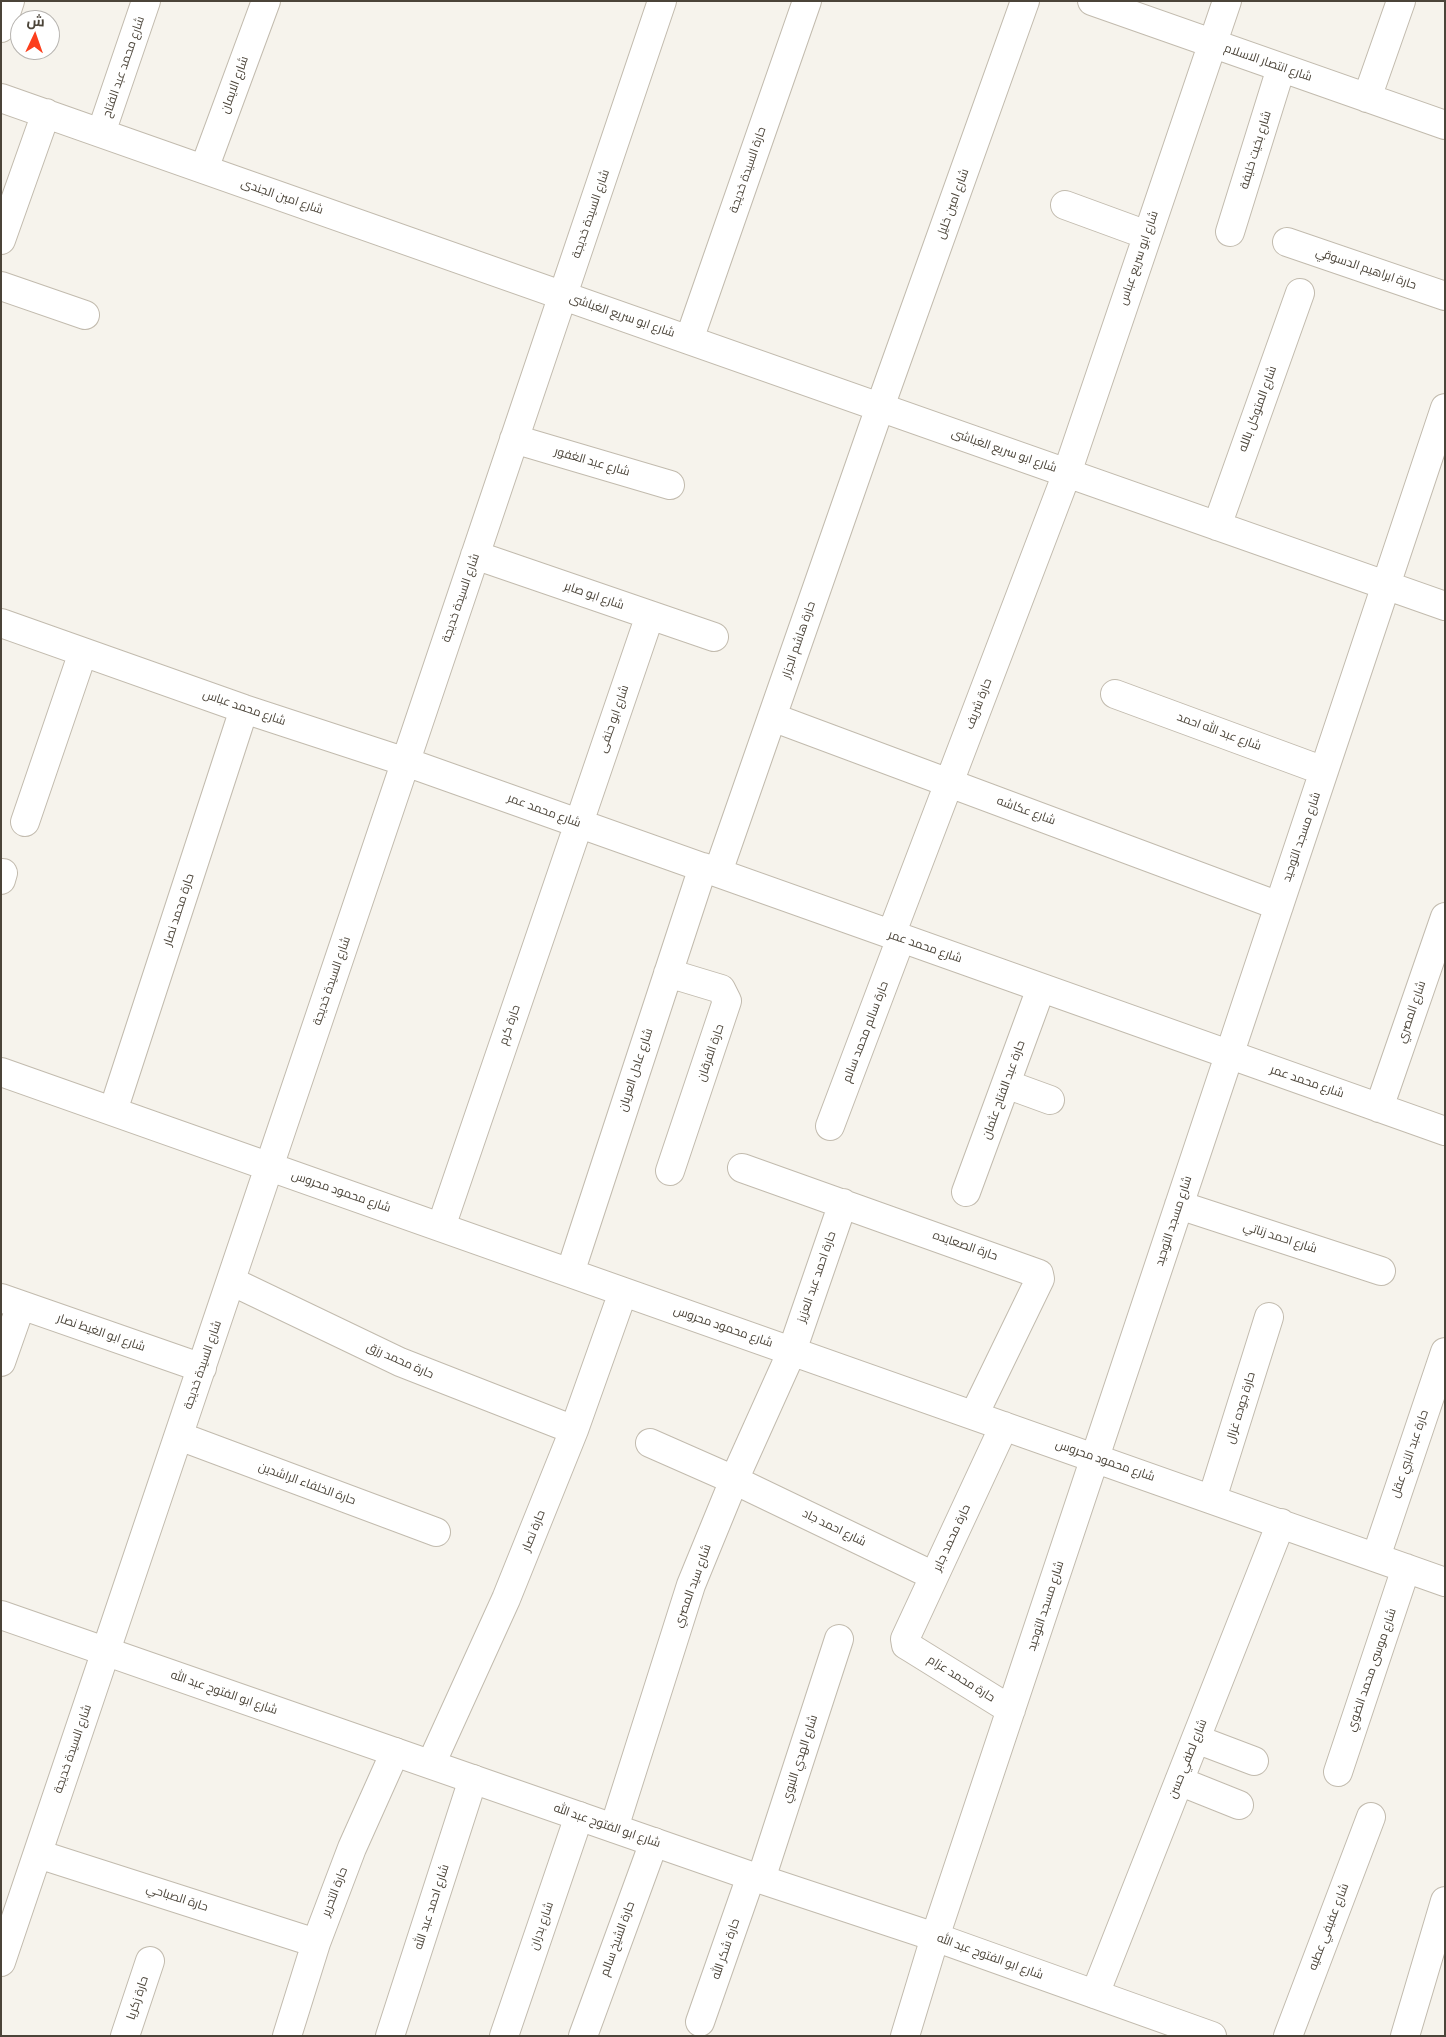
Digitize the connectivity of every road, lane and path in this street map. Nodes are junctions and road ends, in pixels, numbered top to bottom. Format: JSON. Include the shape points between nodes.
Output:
{"nodes":[{"id":1,"x":10,"y":1,"type":"edge"},
{"id":2,"x":146,"y":1,"type":"edge"},
{"id":3,"x":266,"y":1,"type":"edge"},
{"id":4,"x":662,"y":1,"type":"edge"},
{"id":5,"x":807,"y":1,"type":"edge"},
{"id":6,"x":1025,"y":1,"type":"edge"},
{"id":7,"x":1092,"y":1,"type":"edge"},
{"id":8,"x":1227,"y":1,"type":"edge"},
{"id":9,"x":1401,"y":1,"type":"edge"},
{"id":10,"x":1,"y":28,"type":"edge"},
{"id":11,"x":1212,"y":44,"type":"junction"},
{"id":12,"x":1281,"y":68,"type":"junction"},
{"id":13,"x":1,"y":98,"type":"edge"},
{"id":14,"x":1368,"y":98,"type":"junction"},
{"id":15,"x":46,"y":113,"type":"junction"},
{"id":16,"x":1445,"y":125,"type":"edge"},
{"id":17,"x":101,"y":133,"type":"junction"},
{"id":18,"x":204,"y":169,"type":"junction"},
{"id":19,"x":1065,"y":205,"type":"dead end"},
{"id":20,"x":1230,"y":232,"type":"dead end"},
{"id":21,"x":1148,"y":235,"type":"junction"},
{"id":22,"x":1,"y":240,"type":"edge"},
{"id":23,"x":1287,"y":242,"type":"dead end"},
{"id":24,"x":1,"y":286,"type":"edge"},
{"id":25,"x":1300,"y":293,"type":"dead end"},
{"id":26,"x":563,"y":295,"type":"junction"},
{"id":27,"x":1445,"y":296,"type":"edge"},
{"id":28,"x":85,"y":315,"type":"dead end"},
{"id":29,"x":689,"y":340,"type":"junction"},
{"id":30,"x":880,"y":407,"type":"junction"},
{"id":31,"x":1445,"y":408,"type":"edge"},
{"id":32,"x":514,"y":439,"type":"junction"},
{"id":33,"x":1066,"y":473,"type":"junction"},
{"id":34,"x":670,"y":485,"type":"dead end"},
{"id":35,"x":1217,"y":526,"type":"junction"},
{"id":36,"x":475,"y":555,"type":"junction"},
{"id":37,"x":1386,"y":586,"type":"junction"},
{"id":38,"x":1445,"y":606,"type":"edge"},
{"id":39,"x":650,"y":615,"type":"junction"},
{"id":40,"x":1,"y":623,"type":"edge"},
{"id":41,"x":714,"y":637,"type":"dead end"},
{"id":42,"x":83,"y":652,"type":"junction"},
{"id":43,"x":1115,"y":694,"type":"dead end"},
{"id":44,"x":244,"y":709,"type":"junction"},
{"id":45,"x":772,"y":717,"type":"junction"},
{"id":46,"x":406,"y":762,"type":"junction"},
{"id":47,"x":1324,"y":771,"type":"junction"},
{"id":48,"x":949,"y":783,"type":"junction"},
{"id":49,"x":25,"y":822,"type":"dead end"},
{"id":50,"x":579,"y":824,"type":"junction"},
{"id":51,"x":711,"y":870,"type":"junction"},
{"id":52,"x":1279,"y":906,"type":"junction"},
{"id":53,"x":1445,"y":917,"type":"edge"},
{"id":54,"x":896,"y":936,"type":"junction"},
{"id":55,"x":668,"y":973,"type":"junction"},
{"id":56,"x":1041,"y":988,"type":"junction"},
{"id":57,"x":1229,"y":1055,"type":"junction"},
{"id":58,"x":1,"y":1072,"type":"edge"},
{"id":59,"x":1006,"y":1084,"type":"junction"},
{"id":60,"x":1050,"y":1100,"type":"dead end"},
{"id":61,"x":1379,"y":1108,"type":"junction"},
{"id":62,"x":113,"y":1111,"type":"junction"},
{"id":63,"x":830,"y":1126,"type":"dead end"},
{"id":64,"x":1445,"y":1131,"type":"edge"},
{"id":65,"x":269,"y":1166,"type":"junction"},
{"id":66,"x":742,"y":1168,"type":"dead end"},
{"id":67,"x":670,"y":1171,"type":"dead end"},
{"id":68,"x":966,"y":1192,"type":"dead end"},
{"id":69,"x":843,"y":1203,"type":"junction"},
{"id":70,"x":1179,"y":1205,"type":"junction"},
{"id":71,"x":441,"y":1227,"type":"junction"},
{"id":72,"x":1381,"y":1271,"type":"dead end"},
{"id":73,"x":570,"y":1273,"type":"junction"},
{"id":74,"x":231,"y":1281,"type":"junction"},
{"id":75,"x":623,"y":1292,"type":"junction"},
{"id":76,"x":11,"y":1301,"type":"edge"},
{"id":77,"x":1269,"y":1317,"type":"dead end"},
{"id":78,"x":792,"y":1351,"type":"junction"},
{"id":79,"x":1445,"y":1352,"type":"edge"},
{"id":80,"x":1,"y":1362,"type":"edge"},
{"id":81,"x":202,"y":1368,"type":"junction"},
{"id":82,"x":974,"y":1415,"type":"junction"},
{"id":83,"x":1004,"y":1426,"type":"junction"},
{"id":84,"x":574,"y":1430,"type":"junction"},
{"id":85,"x":179,"y":1436,"type":"junction"},
{"id":86,"x":650,"y":1443,"type":"dead end"},
{"id":87,"x":1095,"y":1458,"type":"junction"},
{"id":88,"x":734,"y":1480,"type":"junction"},
{"id":89,"x":1212,"y":1499,"type":"junction"},
{"id":90,"x":1281,"y":1523,"type":"junction"},
{"id":91,"x":436,"y":1532,"type":"dead end"},
{"id":92,"x":1376,"y":1557,"type":"junction"},
{"id":93,"x":1406,"y":1568,"type":"junction"},
{"id":94,"x":934,"y":1576,"type":"junction"},
{"id":95,"x":1445,"y":1582,"type":"edge"},
{"id":96,"x":1,"y":1615,"type":"edge"},
{"id":97,"x":839,"y":1639,"type":"dead end"},
{"id":98,"x":911,"y":1648,"type":"joint"},
{"id":99,"x":106,"y":1651,"type":"junction"},
{"id":100,"x":1011,"y":1710,"type":"junction"},
{"id":101,"x":1196,"y":1739,"type":"junction"},
{"id":102,"x":395,"y":1752,"type":"junction"},
{"id":103,"x":1254,"y":1761,"type":"dead end"},
{"id":104,"x":431,"y":1764,"type":"junction"},
{"id":105,"x":1338,"y":1772,"type":"dead end"},
{"id":106,"x":473,"y":1779,"type":"junction"},
{"id":107,"x":1179,"y":1781,"type":"junction"},
{"id":108,"x":1239,"y":1805,"type":"dead end"},
{"id":109,"x":579,"y":1816,"type":"junction"},
{"id":110,"x":1371,"y":1818,"type":"dead end"},
{"id":111,"x":614,"y":1828,"type":"junction"},
{"id":112,"x":654,"y":1842,"type":"junction"},
{"id":113,"x":38,"y":1854,"type":"junction"},
{"id":114,"x":756,"y":1878,"type":"junction"},
{"id":115,"x":1445,"y":1901,"type":"edge"},
{"id":116,"x":935,"y":1937,"type":"junction"},
{"id":117,"x":316,"y":1943,"type":"junction"},
{"id":118,"x":150,"y":1960,"type":"dead end"},
{"id":119,"x":1,"y":1962,"type":"edge"},
{"id":120,"x":1095,"y":1994,"type":"junction"},
{"id":121,"x":700,"y":2022,"type":"dead end"},
{"id":122,"x":125,"y":2036,"type":"edge"},
{"id":123,"x":287,"y":2036,"type":"edge"},
{"id":124,"x":390,"y":2036,"type":"edge"},
{"id":125,"x":504,"y":2036,"type":"edge"},
{"id":126,"x":583,"y":2036,"type":"edge"},
{"id":127,"x":905,"y":2036,"type":"edge"},
{"id":128,"x":1212,"y":2036,"type":"edge"},
{"id":129,"x":1288,"y":2036,"type":"edge"},
{"id":130,"x":1405,"y":2036,"type":"edge"}],
"edges":[{"from":1,"to":10,"type":"street"},
{"from":2,"to":17,"type":"street","name":"شارع محمد عبد الفتاح"},
{"from":3,"to":18,"type":"street","name":"شارع الايمان"},
{"from":4,"to":26,"type":"street","name":"شارع السيدة خديجة"},
{"from":5,"to":29,"type":"street","name":"حارة السيدة خديجة"},
{"from":6,"to":30,"type":"street","name":"شارع امين خليل"},
{"from":7,"to":11,"type":"street","name":"شارع انتصار الاسلام"},
{"from":8,"to":11,"type":"street","name":"شارع ابو سريع عباس"},
{"from":9,"to":14,"type":"street"},
{"from":11,"to":12,"type":"street","name":"شارع انتصار الاسلام"},
{"from":11,"to":21,"type":"street","name":"شارع ابو سريع عباس"},
{"from":12,"to":14,"type":"street","name":"شارع انتصار الاسلام"},
{"from":12,"to":20,"type":"street","name":"شارع بخيت خليفة"},
{"from":13,"to":15,"type":"street","name":"شارع امين الجندى"},
{"from":14,"to":16,"type":"street","name":"شارع انتصار الاسلام"},
{"from":15,"to":17,"type":"street","name":"شارع امين الجندى"},
{"from":15,"to":22,"type":"street"},
{"from":17,"to":18,"type":"street","name":"شارع امين الجندى"},
{"from":18,"to":26,"type":"street","name":"شارع امين الجندى"},
{"from":19,"to":21,"type":"street"},
{"from":21,"to":33,"type":"street","name":"شارع ابو سريع عباس"},
{"from":23,"to":27,"type":"street","name":"حارة ابراهيم الدسوقي"},
{"from":24,"to":28,"type":"street"},
{"from":25,"to":35,"type":"street","name":"شارع المتوكل بالله"},
{"from":26,"to":29,"type":"street","name":"شارع ابو سريع الغباشى"},
{"from":26,"to":32,"type":"street","name":"شارع السيدة خديجة"},
{"from":29,"to":30,"type":"street","name":"شارع ابو سريع الغباشى"},
{"from":30,"to":33,"type":"street","name":"شارع ابو سريع الغباشى"},
{"from":30,"to":45,"type":"street","name":"حارة هاشم الجزار"},
{"from":31,"to":37,"type":"street","name":"شارع مسجد التوحيد"},
{"from":32,"to":34,"type":"street","name":"شارع عبد الغفور"},
{"from":32,"to":36,"type":"street","name":"شارع السيدة خديجة"},
{"from":33,"to":35,"type":"street","name":"شارع ابو سريع الغباشى"},
{"from":33,"to":48,"type":"street","name":"حارة شريف"},
{"from":35,"to":37,"type":"street","name":"شارع ابو سريع الغباشى"},
{"from":36,"to":39,"type":"street","name":"شارع ابو صابر"},
{"from":36,"to":46,"type":"street","name":"شارع السيدة خديجة"},
{"from":37,"to":38,"type":"street","name":"شارع ابو سريع الغباشى"},
{"from":37,"to":47,"type":"street","name":"شارع مسجد التوحيد"},
{"from":39,"to":41,"type":"street","name":"شارع ابو صابر"},
{"from":39,"to":50,"type":"street","name":"شارع ابو حنفى"},
{"from":40,"to":42,"type":"street","name":"شارع محمد عباس"},
{"from":42,"to":44,"type":"street","name":"شارع محمد عباس"},
{"from":42,"to":49,"type":"street"},
{"from":43,"to":47,"type":"street","name":"شارع عبد الله احمد"},
{"from":44,"to":46,"type":"street","name":"شارع محمد عباس"},
{"from":44,"to":62,"type":"street","name":"حارة محمد نصار"},
{"from":45,"to":48,"type":"street","name":"شارع عكاشه"},
{"from":45,"to":51,"type":"street","name":"حارة هاشم الجزار"},
{"from":46,"to":50,"type":"street","name":"شارع محمد عمر"},
{"from":46,"to":65,"type":"street","name":"شارع السيدة خديجة"},
{"from":47,"to":52,"type":"street","name":"شارع مسجد التوحيد"},
{"from":48,"to":52,"type":"street","name":"شارع عكاشه"},
{"from":48,"to":54,"type":"street","name":"حارة شريف"},
{"from":50,"to":51,"type":"street","name":"شارع محمد عمر"},
{"from":50,"to":71,"type":"street","name":"حارة كرم"},
{"from":51,"to":54,"type":"street","name":"شارع محمد عمر"},
{"from":51,"to":55,"type":"street","name":"شارع عادل العريان"},
{"from":52,"to":57,"type":"street","name":"شارع مسجد التوحيد"},
{"from":53,"to":61,"type":"street","name":"شارع المصري"},
{"from":54,"to":56,"type":"street","name":"شارع محمد عمر"},
{"from":54,"to":63,"type":"street","name":"حارة سالم محمد سالم"},
{"from":55,"to":67,"type":"street","name":"حارة الفرقان","via":[[721,989],[727,1001]]},
{"from":55,"to":73,"type":"street","name":"شارع عادل العريان"},
{"from":56,"to":57,"type":"street","name":"شارع محمد عمر"},
{"from":56,"to":59,"type":"street","name":"حارة عبد الفتاح عثمان"},
{"from":57,"to":61,"type":"street","name":"شارع محمد عمر"},
{"from":57,"to":70,"type":"street","name":"شارع مسجد التوحيد"},
{"from":58,"to":62,"type":"street","name":"شارع محمود محروس"},
{"from":59,"to":60,"type":"street"},
{"from":59,"to":68,"type":"street","name":"حارة عبد الفتاح عثمان"},
{"from":61,"to":64,"type":"street","name":"شارع محمد عمر"},
{"from":62,"to":65,"type":"street","name":"شارع محمود محروس"},
{"from":65,"to":71,"type":"street","name":"شارع محمود محروس"},
{"from":65,"to":74,"type":"street","name":"شارع السيدة خديجة"},
{"from":66,"to":69,"type":"street","name":"حارة الصعايده"},
{"from":69,"to":78,"type":"street","name":"حارة احمد عبد العزيز"},
{"from":69,"to":82,"type":"street","name":"حارة الصعايده","via":[[1039,1274],[1040,1279]]},
{"from":70,"to":72,"type":"street","name":"شارع احمد زناتي"},
{"from":70,"to":87,"type":"street","name":"شارع مسجد التوحيد"},
{"from":71,"to":73,"type":"street","name":"شارع محمود محروس"},
{"from":73,"to":75,"type":"street","name":"شارع محمود محروس"},
{"from":74,"to":81,"type":"street","name":"شارع السيدة خديجة"},
{"from":74,"to":84,"type":"street","name":"حارة محمد رزق","via":[[400,1362]]},
{"from":75,"to":78,"type":"street","name":"شارع محمود محروس"},
{"from":75,"to":84,"type":"street","name":"حارة نصار"},
{"from":76,"to":80,"type":"street"},
{"from":76,"to":81,"type":"street","name":"شارع ابو الغيط نصار"},
{"from":77,"to":89,"type":"street","name":"حارة جوده غزال"},
{"from":78,"to":82,"type":"street","name":"شارع محمود محروس"},
{"from":78,"to":88,"type":"street","name":"شارع سيد المصري"},
{"from":79,"to":92,"type":"street","name":"حارة عبد النبي عقل"},
{"from":81,"to":85,"type":"street","name":"شارع السيدة خديجة"},
{"from":82,"to":83,"type":"street","name":"شارع محمود محروس"},
{"from":83,"to":87,"type":"street","name":"شارع محمود محروس"},
{"from":83,"to":94,"type":"street","name":"حارة محمد جابر"},
{"from":84,"to":104,"type":"street","name":"حارة نصار","via":[[506,1599]]},
{"from":85,"to":91,"type":"street","name":"حارة الخلفاء الراشدين"},
{"from":85,"to":99,"type":"street","name":"شارع السيدة خديجة"},
{"from":86,"to":88,"type":"street","name":"شارع احمد جاد"},
{"from":87,"to":89,"type":"street","name":"شارع محمود محروس"},
{"from":87,"to":100,"type":"street","name":"شارع مسجد التوحيد"},
{"from":88,"to":94,"type":"street","name":"شارع احمد جاد"},
{"from":88,"to":111,"type":"street","name":"شارع سيد المصري","via":[[691,1585]]},
{"from":89,"to":90,"type":"street","name":"شارع محمود محروس"},
{"from":90,"to":92,"type":"street","name":"شارع محمود محروس"},
{"from":90,"to":101,"type":"street","name":"شارع لطفي حسن"},
{"from":92,"to":93,"type":"street","name":"شارع محمود محروس"},
{"from":93,"to":95,"type":"street","name":"شارع محمود محروس"},
{"from":93,"to":105,"type":"street","name":"شارع موسى محمد الضوي"},
{"from":94,"to":98,"type":"street","name":"حارة محمد جابر","via":[[905,1639]]},
{"from":96,"to":99,"type":"street","name":"شارع ابو الفتوح عبد الله"},
{"from":97,"to":114,"type":"street","name":"شارع الهدي النبوي"},
{"from":98,"to":100,"type":"street","name":"حارة محمد عزام"},
{"from":99,"to":102,"type":"street","name":"شارع ابو الفتوح عبد الله"},
{"from":99,"to":113,"type":"street","name":"شارع السيدة خديجة"},
{"from":100,"to":116,"type":"street","name":"شارع مسجد التوحيد"},
{"from":101,"to":103,"type":"street"},
{"from":101,"to":107,"type":"street","name":"شارع لطفي حسن"},
{"from":102,"to":104,"type":"street","name":"شارع ابو الفتوح عبد الله"},
{"from":102,"to":117,"type":"street","name":"حارة التحرير","via":[[352,1848]]},
{"from":104,"to":106,"type":"street","name":"شارع ابو الفتوح عبد الله"},
{"from":106,"to":109,"type":"street","name":"شارع ابو الفتوح عبد الله"},
{"from":106,"to":124,"type":"street","name":"شارع احمد عبد الله"},
{"from":107,"to":108,"type":"street"},
{"from":107,"to":120,"type":"street","name":"شارع لطفي حسن"},
{"from":109,"to":111,"type":"street","name":"شارع ابو الفتوح عبد الله"},
{"from":109,"to":125,"type":"street","name":"شارع بدران"},
{"from":110,"to":129,"type":"street","name":"شارع عفيفي عطيه"},
{"from":111,"to":112,"type":"street","name":"شارع ابو الفتوح عبد الله"},
{"from":112,"to":114,"type":"street","name":"شارع ابو الفتوح عبد الله"},
{"from":112,"to":126,"type":"street","name":"حارة الشيخ سالم"},
{"from":113,"to":117,"type":"street","name":"حارة الصباحي"},
{"from":113,"to":119,"type":"street","name":"شارع السيدة خديجة"},
{"from":114,"to":116,"type":"street","name":"شارع ابو الفتوح عبد الله"},
{"from":114,"to":121,"type":"street","name":"حارة شكر الله"},
{"from":115,"to":130,"type":"street"},
{"from":116,"to":120,"type":"street","name":"شارع ابو الفتوح عبد الله"},
{"from":116,"to":127,"type":"street","name":"شارع مسجد التوحيد"},
{"from":117,"to":123,"type":"street","name":"حارة التحرير"},
{"from":118,"to":122,"type":"street","name":"حارة زكريا"},
{"from":120,"to":128,"type":"street","name":"شارع ابو الفتوح عبد الله"}]}
